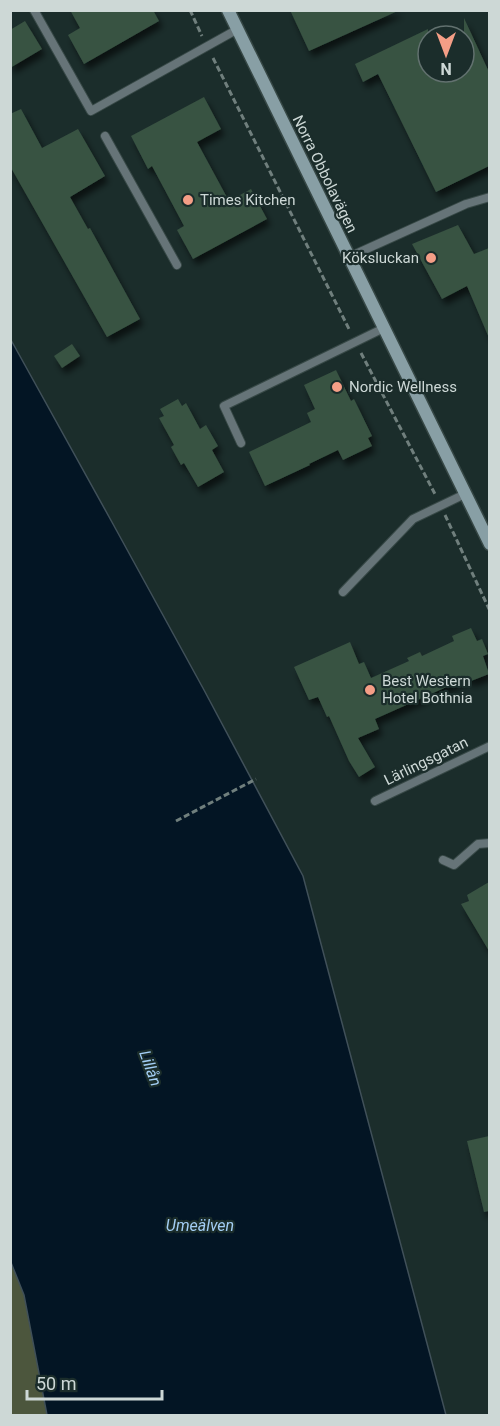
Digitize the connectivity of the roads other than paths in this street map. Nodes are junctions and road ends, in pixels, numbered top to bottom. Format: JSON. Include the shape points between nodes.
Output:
{"nodes":[{"id":1,"x":34,"y":10,"type":"edge"},
{"id":2,"x":228,"y":10,"type":"edge"},
{"id":3,"x":238,"y":29,"type":"junction"},
{"id":4,"x":105,"y":136,"type":"dead end"},
{"id":5,"x":489,"y":197,"type":"edge"},
{"id":6,"x":349,"y":257,"type":"junction"},
{"id":7,"x":177,"y":265,"type":"dead end"},
{"id":8,"x":384,"y":328,"type":"junction"},
{"id":9,"x":241,"y":443,"type":"dead end"},
{"id":10,"x":465,"y":495,"type":"junction"},
{"id":11,"x":489,"y":544,"type":"edge"},
{"id":12,"x":343,"y":592,"type":"dead end"},
{"id":13,"x":489,"y":746,"type":"edge"},
{"id":14,"x":375,"y":801,"type":"dead end"},
{"id":15,"x":489,"y":843,"type":"edge"},
{"id":16,"x":443,"y":860,"type":"dead end"}],
"edges":[{"from":1,"to":3,"type":"lane","via":[[91,111]]},
{"from":2,"to":3,"type":"street","name":"Norra Obbolavägen"},
{"from":3,"to":6,"type":"street","name":"Norra Obbolavägen"},
{"from":4,"to":7,"type":"lane"},
{"from":5,"to":6,"type":"lane"},
{"from":6,"to":8,"type":"street","name":"Norra Obbolavägen"},
{"from":8,"to":9,"type":"lane","via":[[224,406]]},
{"from":8,"to":10,"type":"street","name":"Norra Obbolavägen"},
{"from":10,"to":11,"type":"street","name":"Norra Obbolavägen"},
{"from":10,"to":12,"type":"lane","via":[[413,519]]},
{"from":13,"to":14,"type":"lane","name":"Lärlingsgatan"},
{"from":15,"to":16,"type":"lane","via":[[478,844],[453,865]]}]}
